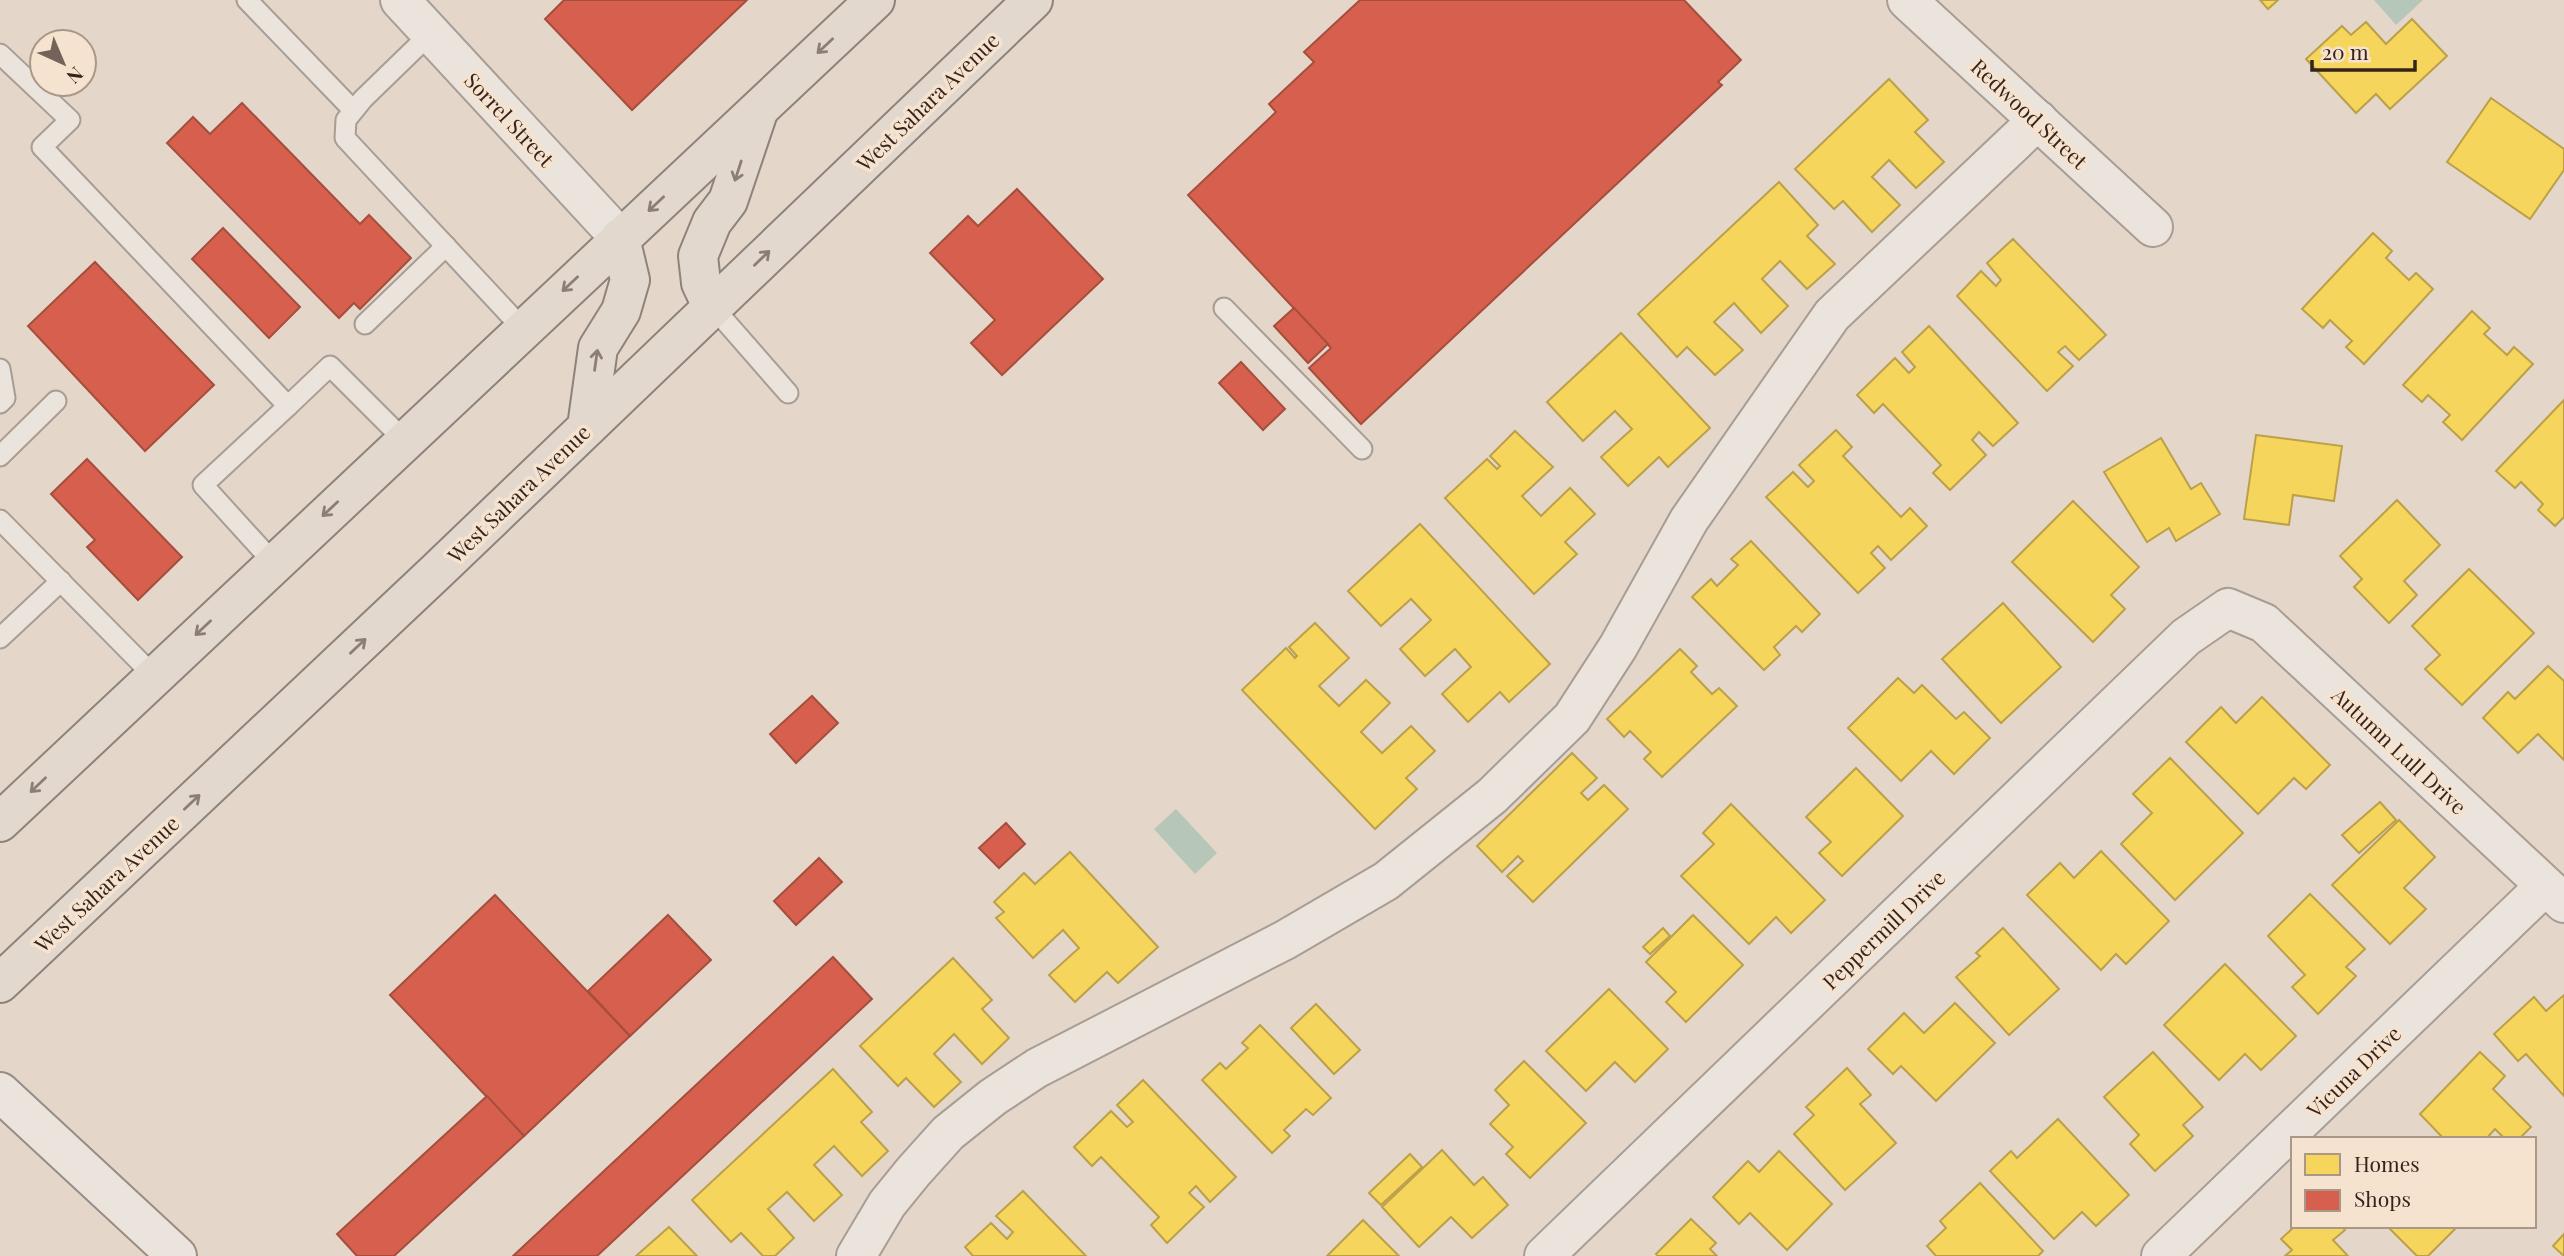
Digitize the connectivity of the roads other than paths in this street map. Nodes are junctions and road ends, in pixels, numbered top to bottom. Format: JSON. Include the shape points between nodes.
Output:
{"nodes":[{"id":1,"x":247,"y":0,"type":"edge"},
{"id":2,"x":400,"y":0,"type":"edge"},
{"id":3,"x":875,"y":0,"type":"edge"},
{"id":4,"x":1033,"y":0,"type":"edge"},
{"id":5,"x":1907,"y":0,"type":"edge"},
{"id":6,"x":431,"y":33,"type":"junction"},
{"id":7,"x":0,"y":54,"type":"edge"},
{"id":8,"x":760,"y":107,"type":"junction"},
{"id":9,"x":353,"y":110,"type":"junction"},
{"id":10,"x":2038,"y":120,"type":"junction"},
{"id":11,"x":2153,"y":227,"type":"dead end"},
{"id":12,"x":620,"y":237,"type":"junction"},
{"id":13,"x":446,"y":246,"type":"junction"},
{"id":14,"x":712,"y":306,"type":"junction"},
{"id":15,"x":1224,"y":308,"type":"dead end"},
{"id":16,"x":365,"y":324,"type":"dead end"},
{"id":17,"x":523,"y":329,"type":"junction"},
{"id":18,"x":0,"y":369,"type":"edge"},
{"id":19,"x":788,"y":393,"type":"dead end"},
{"id":20,"x":56,"y":401,"type":"dead end"},
{"id":21,"x":0,"y":403,"type":"edge"},
{"id":22,"x":288,"y":406,"type":"junction"},
{"id":23,"x":587,"y":427,"type":"junction"},
{"id":24,"x":404,"y":440,"type":"junction"},
{"id":25,"x":1362,"y":449,"type":"dead end"},
{"id":26,"x":0,"y":456,"type":"edge"},
{"id":27,"x":0,"y":520,"type":"edge"},
{"id":28,"x":273,"y":562,"type":"junction"},
{"id":29,"x":61,"y":581,"type":"junction"},
{"id":30,"x":2228,"y":608,"type":"joint"},
{"id":31,"x":0,"y":638,"type":"edge"},
{"id":32,"x":153,"y":675,"type":"junction"},
{"id":33,"x":3,"y":813,"type":"edge"},
{"id":34,"x":2555,"y":894,"type":"edge"},
{"id":35,"x":0,"y":983,"type":"edge"},
{"id":36,"x":0,"y":1092,"type":"edge"},
{"id":37,"x":177,"y":1256,"type":"edge"},
{"id":38,"x":856,"y":1256,"type":"edge"},
{"id":39,"x":1544,"y":1256,"type":"edge"},
{"id":40,"x":2161,"y":1256,"type":"edge"}],
"edges":[{"from":1,"to":9,"type":"lane"},
{"from":2,"to":6,"type":"street","name":"Sorrel Street"},
{"from":3,"to":8,"type":"main road","one_way":true},
{"from":14,"to":4,"type":"main road","name":"West Sahara Avenue","one_way":true},
{"from":5,"to":10,"type":"street","name":"Redwood Street"},
{"from":6,"to":9,"type":"lane"},
{"from":6,"to":12,"type":"street","name":"Sorrel Street"},
{"from":7,"to":22,"type":"lane","via":[[70,120],[42,147]]},
{"from":8,"to":12,"type":"main road","one_way":true},
{"from":8,"to":14,"type":"main road","one_way":true,"via":[[728,201],[712,222],[698,256],[701,284]]},
{"from":9,"to":13,"type":"lane","via":[[346,120],[345,138]]},
{"from":10,"to":11,"type":"street","name":"Redwood Street"},
{"from":10,"to":38,"type":"street","via":[[1832,315],[1689,520],[1572,718],[1502,787],[1386,881],[1285,940],[1037,1068],[992,1097],[948,1133],[913,1172],[887,1204]]},
{"from":12,"to":17,"type":"main road","one_way":true},
{"from":23,"to":12,"type":"main road","one_way":true,"via":[[598,348],[621,311],[630,279]]},
{"from":13,"to":16,"type":"lane"},
{"from":13,"to":17,"type":"lane"},
{"from":14,"to":19,"type":"lane"},
{"from":14,"to":23,"type":"main road","name":"West Sahara Avenue"},
{"from":15,"to":25,"type":"lane"},
{"from":17,"to":24,"type":"main road"},
{"from":18,"to":21,"type":"lane","via":[[5,398]]},
{"from":20,"to":26,"type":"lane"},
{"from":22,"to":24,"type":"lane","via":[[330,366]]},
{"from":22,"to":28,"type":"lane","via":[[203,485]]},
{"from":35,"to":23,"type":"main road","name":"West Sahara Avenue","one_way":true},
{"from":24,"to":28,"type":"main road","one_way":true},
{"from":27,"to":29,"type":"lane"},
{"from":28,"to":32,"type":"main road","one_way":true},
{"from":29,"to":31,"type":"lane"},
{"from":29,"to":32,"type":"lane"},
{"from":30,"to":34,"type":"street","name":"Autumn Lull Drive","via":[[2264,623]]},
{"from":30,"to":39,"type":"street","name":"Peppermill Drive","via":[[2186,637]]},
{"from":32,"to":33,"type":"main road","one_way":true},
{"from":34,"to":40,"type":"street","name":"Vicuna Drive"},
{"from":36,"to":37,"type":"street"}]}
